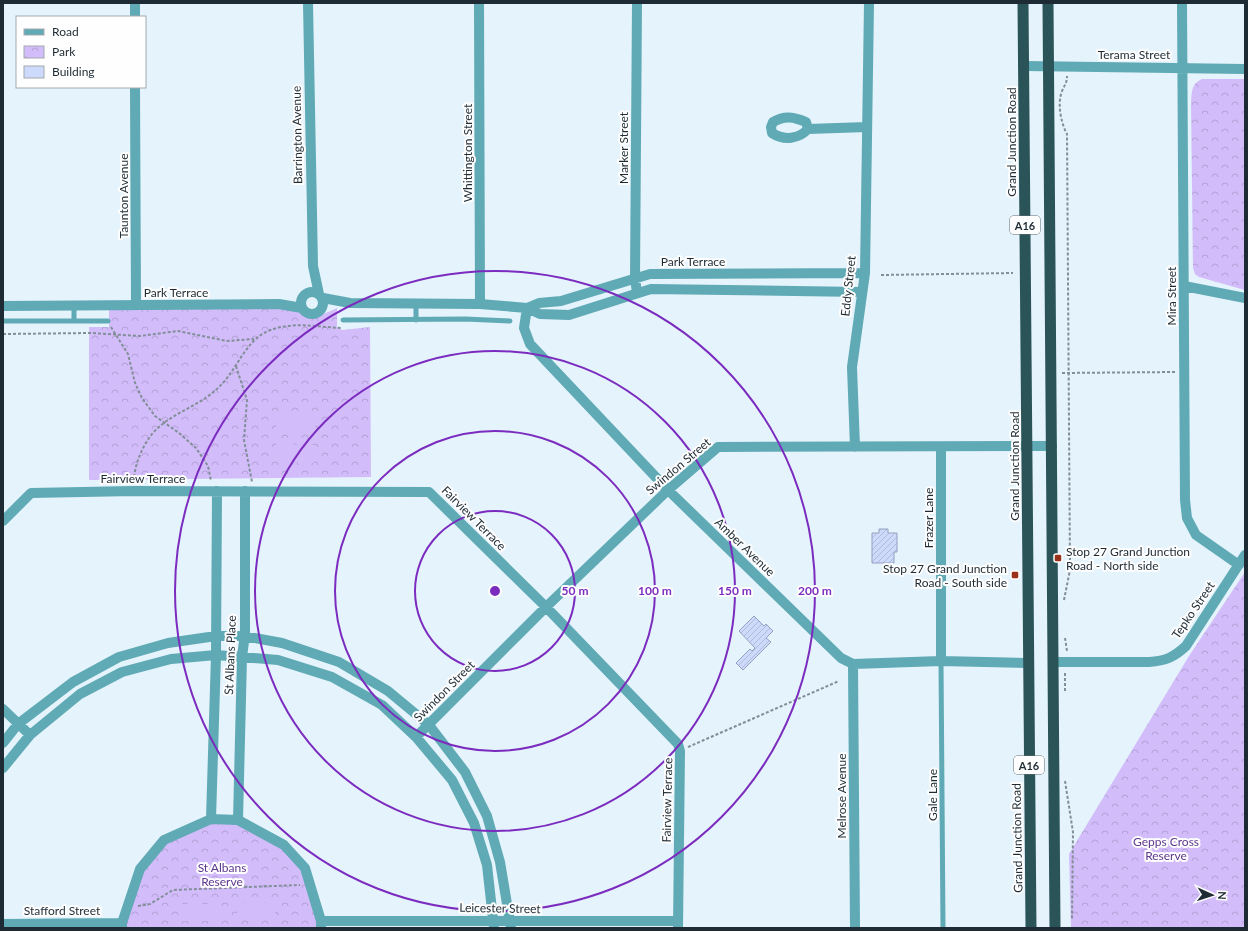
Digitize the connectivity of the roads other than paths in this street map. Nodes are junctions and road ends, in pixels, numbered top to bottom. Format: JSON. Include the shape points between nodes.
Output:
{"nodes":[{"id":1,"x":135,"y":3,"type":"edge"},
{"id":2,"x":308,"y":3,"type":"edge"},
{"id":3,"x":479,"y":3,"type":"edge"},
{"id":4,"x":637,"y":3,"type":"edge"},
{"id":5,"x":869,"y":3,"type":"edge"},
{"id":6,"x":1023,"y":3,"type":"edge"},
{"id":7,"x":1048,"y":3,"type":"edge"},
{"id":8,"x":1182,"y":3,"type":"edge"},
{"id":9,"x":135,"y":16,"type":"edge"},
{"id":10,"x":1024,"y":66,"type":"junction"},
{"id":11,"x":1048,"y":66,"type":"junction"},
{"id":12,"x":1182,"y":68,"type":"junction"},
{"id":13,"x":1245,"y":69,"type":"edge"},
{"id":14,"x":135,"y":88,"type":"edge"},
{"id":15,"x":867,"y":127,"type":"junction"},
{"id":16,"x":808,"y":129,"type":"dead end"},
{"id":17,"x":313,"y":266,"type":"junction"},
{"id":18,"x":865,"y":273,"type":"junction"},
{"id":19,"x":635,"y":278,"type":"junction"},
{"id":20,"x":1184,"y":286,"type":"junction"},
{"id":21,"x":861,"y":292,"type":"junction"},
{"id":22,"x":637,"y":293,"type":"junction"},
{"id":23,"x":1245,"y":298,"type":"edge"},
{"id":24,"x":303,"y":300,"type":"junction"},
{"id":25,"x":321,"y":300,"type":"junction"},
{"id":26,"x":416,"y":304,"type":"junction"},
{"id":27,"x":480,"y":304,"type":"junction"},
{"id":28,"x":136,"y":305,"type":"junction"},
{"id":29,"x":3,"y":306,"type":"edge"},
{"id":30,"x":74,"y":306,"type":"junction"},
{"id":31,"x":527,"y":308,"type":"junction"},
{"id":32,"x":343,"y":320,"type":"road end"},
{"id":33,"x":416,"y":320,"type":"junction"},
{"id":34,"x":3,"y":321,"type":"edge"},
{"id":35,"x":74,"y":321,"type":"junction"},
{"id":36,"x":108,"y":321,"type":"road end"},
{"id":37,"x":510,"y":321,"type":"dead end"},
{"id":38,"x":1027,"y":446,"type":"junction"},
{"id":39,"x":1052,"y":446,"type":"junction"},
{"id":40,"x":855,"y":447,"type":"junction"},
{"id":41,"x":941,"y":447,"type":"junction"},
{"id":42,"x":668,"y":490,"type":"junction"},
{"id":43,"x":214,"y":491,"type":"junction"},
{"id":44,"x":249,"y":491,"type":"junction"},
{"id":45,"x":3,"y":521,"type":"edge"},
{"id":46,"x":1245,"y":555,"type":"edge"},
{"id":47,"x":1239,"y":565,"type":"junction"},
{"id":48,"x":546,"y":607,"type":"junction"},
{"id":49,"x":216,"y":636,"type":"junction"},
{"id":50,"x":244,"y":636,"type":"junction"},
{"id":51,"x":216,"y":655,"type":"junction"},
{"id":52,"x":242,"y":656,"type":"junction"},
{"id":53,"x":941,"y":662,"type":"junction"},
{"id":54,"x":1028,"y":662,"type":"junction"},
{"id":55,"x":1053,"y":662,"type":"junction"},
{"id":56,"x":853,"y":664,"type":"junction"},
{"id":57,"x":3,"y":709,"type":"edge"},
{"id":58,"x":18,"y":724,"type":"junction"},
{"id":59,"x":429,"y":725,"type":"junction"},
{"id":60,"x":30,"y":735,"type":"junction"},
{"id":61,"x":416,"y":737,"type":"junction"},
{"id":62,"x":3,"y":743,"type":"edge"},
{"id":63,"x":3,"y":768,"type":"edge"},
{"id":64,"x":211,"y":819,"type":"junction"},
{"id":65,"x":238,"y":820,"type":"junction"},
{"id":66,"x":3,"y":924,"type":"edge"},
{"id":67,"x":494,"y":924,"type":"edge"},
{"id":68,"x":122,"y":925,"type":"edge"},
{"id":69,"x":321,"y":925,"type":"edge"},
{"id":70,"x":511,"y":925,"type":"edge"},
{"id":71,"x":678,"y":925,"type":"edge"},
{"id":72,"x":854,"y":928,"type":"edge"},
{"id":73,"x":943,"y":928,"type":"edge"},
{"id":74,"x":1031,"y":928,"type":"edge"},
{"id":75,"x":1055,"y":928,"type":"edge"}],
"edges":[{"from":1,"to":9,"type":"street"},
{"from":2,"to":17,"type":"street","name":"Barrington Avenue"},
{"from":3,"to":27,"type":"street","name":"Whittington Street"},
{"from":4,"to":19,"type":"street","name":"Marker Street"},
{"from":5,"to":15,"type":"street","name":"Eddy Street"},
{"from":6,"to":10,"type":"highway","name":"Grand Junction Road","number":"A16"},
{"from":7,"to":11,"type":"highway","number":"A16"},
{"from":8,"to":12,"type":"street","name":"Mira Street"},
{"from":10,"to":11,"type":"street","name":"Terama Street"},
{"from":10,"to":38,"type":"highway","name":"Grand Junction Road","number":"A16"},
{"from":11,"to":12,"type":"street","name":"Terama Street"},
{"from":11,"to":39,"type":"highway","number":"A16"},
{"from":12,"to":13,"type":"street","name":"Terama Street"},
{"from":12,"to":20,"type":"street","name":"Mira Street"},
{"from":14,"to":28,"type":"street","name":"Taunton Avenue"},
{"from":15,"to":16,"type":"street"},
{"from":15,"to":18,"type":"street","name":"Eddy Street"},
{"from":17,"to":24,"type":"street","name":"Barrington Avenue"},
{"from":17,"to":25,"type":"street","name":"Barrington Avenue"},
{"from":18,"to":19,"type":"street","name":"Park Terrace","via":[[650,274]]},
{"from":18,"to":21,"type":"street","name":"Eddy Street"},
{"from":19,"to":22,"type":"street","name":"Marker Street"},
{"from":19,"to":31,"type":"street","name":"Park Terrace","via":[[560,302],[540,303]]},
{"from":20,"to":23,"type":"street"},
{"from":20,"to":47,"type":"street","name":"Mira Street","via":[[1187,518],[1196,535]]},
{"from":21,"to":22,"type":"street","name":"Park Terrace","via":[[651,289]]},
{"from":21,"to":40,"type":"street","name":"Eddy Street","via":[[852,367]]},
{"from":22,"to":31,"type":"street","name":"Park Terrace","via":[[569,315],[540,314]]},
{"from":24,"to":25,"type":"street","name":"Park Terrace","via":[[315,292]]},
{"from":24,"to":25,"type":"street","via":[[308,314],[312,314],[320,311]]},
{"from":24,"to":28,"type":"street","name":"Park Terrace","via":[[279,304]]},
{"from":25,"to":26,"type":"street","name":"Park Terrace"},
{"from":26,"to":27,"type":"street","name":"Park Terrace"},
{"from":26,"to":33,"type":"lane"},
{"from":27,"to":31,"type":"street","name":"Park Terrace"},
{"from":28,"to":30,"type":"street","name":"Park Terrace"},
{"from":29,"to":30,"type":"street","name":"Park Terrace"},
{"from":30,"to":35,"type":"lane"},
{"from":31,"to":42,"type":"street","name":"Amber Avenue","via":[[524,328],[530,344]]},
{"from":32,"to":33,"type":"lane"},
{"from":33,"to":37,"type":"lane"},
{"from":34,"to":35,"type":"lane"},
{"from":35,"to":36,"type":"lane"},
{"from":38,"to":39,"type":"street","name":"Swindon Street"},
{"from":38,"to":41,"type":"street","name":"Swindon Street"},
{"from":38,"to":54,"type":"highway","name":"Grand Junction Road","number":"A16"},
{"from":39,"to":55,"type":"highway","number":"A16"},
{"from":40,"to":41,"type":"street","name":"Swindon Street"},
{"from":40,"to":42,"type":"street","name":"Swindon Street","via":[[718,447]]},
{"from":41,"to":53,"type":"street","name":"Frazer Lane"},
{"from":42,"to":48,"type":"street","name":"Swindon Street"},
{"from":42,"to":56,"type":"street","name":"Amber Avenue","via":[[841,658]]},
{"from":43,"to":44,"type":"street","name":"Fairview Terrace"},
{"from":43,"to":45,"type":"street","name":"Fairview Terrace","via":[[31,493]]},
{"from":43,"to":49,"type":"street","name":"St Albans Place"},
{"from":44,"to":48,"type":"street","name":"Fairview Terrace","via":[[429,492]]},
{"from":44,"to":50,"type":"street","name":"St Albans Place"},
{"from":46,"to":47,"type":"street","name":"Tepko Street"},
{"from":47,"to":55,"type":"street","name":"Tepko Street","via":[[1186,646],[1174,657],[1162,662]]},
{"from":48,"to":59,"type":"street","name":"Swindon Street"},
{"from":48,"to":71,"type":"street","name":"Fairview Terrace","via":[[678,744]]},
{"from":49,"to":50,"type":"street"},
{"from":49,"to":51,"type":"street","name":"St Albans Place"},
{"from":49,"to":58,"type":"street","via":[[168,643],[119,657],[73,682]]},
{"from":50,"to":52,"type":"street","name":"St Albans Place"},
{"from":50,"to":59,"type":"street","via":[[282,643],[339,662],[388,691]]},
{"from":51,"to":52,"type":"street"},
{"from":51,"to":60,"type":"street","via":[[171,659],[122,672],[80,694]]},
{"from":51,"to":64,"type":"street","name":"St Albans Place"},
{"from":52,"to":61,"type":"street","via":[[278,660],[332,677],[382,705]]},
{"from":52,"to":65,"type":"street","name":"St Albans Place"},
{"from":53,"to":54,"type":"street"},
{"from":53,"to":56,"type":"street"},
{"from":53,"to":73,"type":"lane","name":"Gale Lane"},
{"from":54,"to":74,"type":"highway","name":"Grand Junction Road","number":"A16"},
{"from":55,"to":75,"type":"highway","number":"A16"},
{"from":56,"to":72,"type":"street","name":"Melrose Avenue"},
{"from":57,"to":58,"type":"street"},
{"from":58,"to":60,"type":"street"},
{"from":58,"to":62,"type":"street"},
{"from":59,"to":61,"type":"street","name":"Swindon Street"},
{"from":59,"to":70,"type":"street","via":[[465,772],[487,816],[500,862]]},
{"from":60,"to":63,"type":"street"},
{"from":61,"to":67,"type":"street","via":[[452,780],[474,823],[487,864]]},
{"from":64,"to":65,"type":"street"},
{"from":64,"to":68,"type":"street","via":[[164,840],[140,869]]},
{"from":65,"to":69,"type":"street","via":[[284,845],[305,868]]},
{"from":66,"to":68,"type":"street","name":"Stafford Street"},
{"from":67,"to":69,"type":"street","name":"Leicester Street"},
{"from":67,"to":70,"type":"street","name":"Leicester Street"},
{"from":70,"to":71,"type":"street","name":"Leicester Street"}]}
